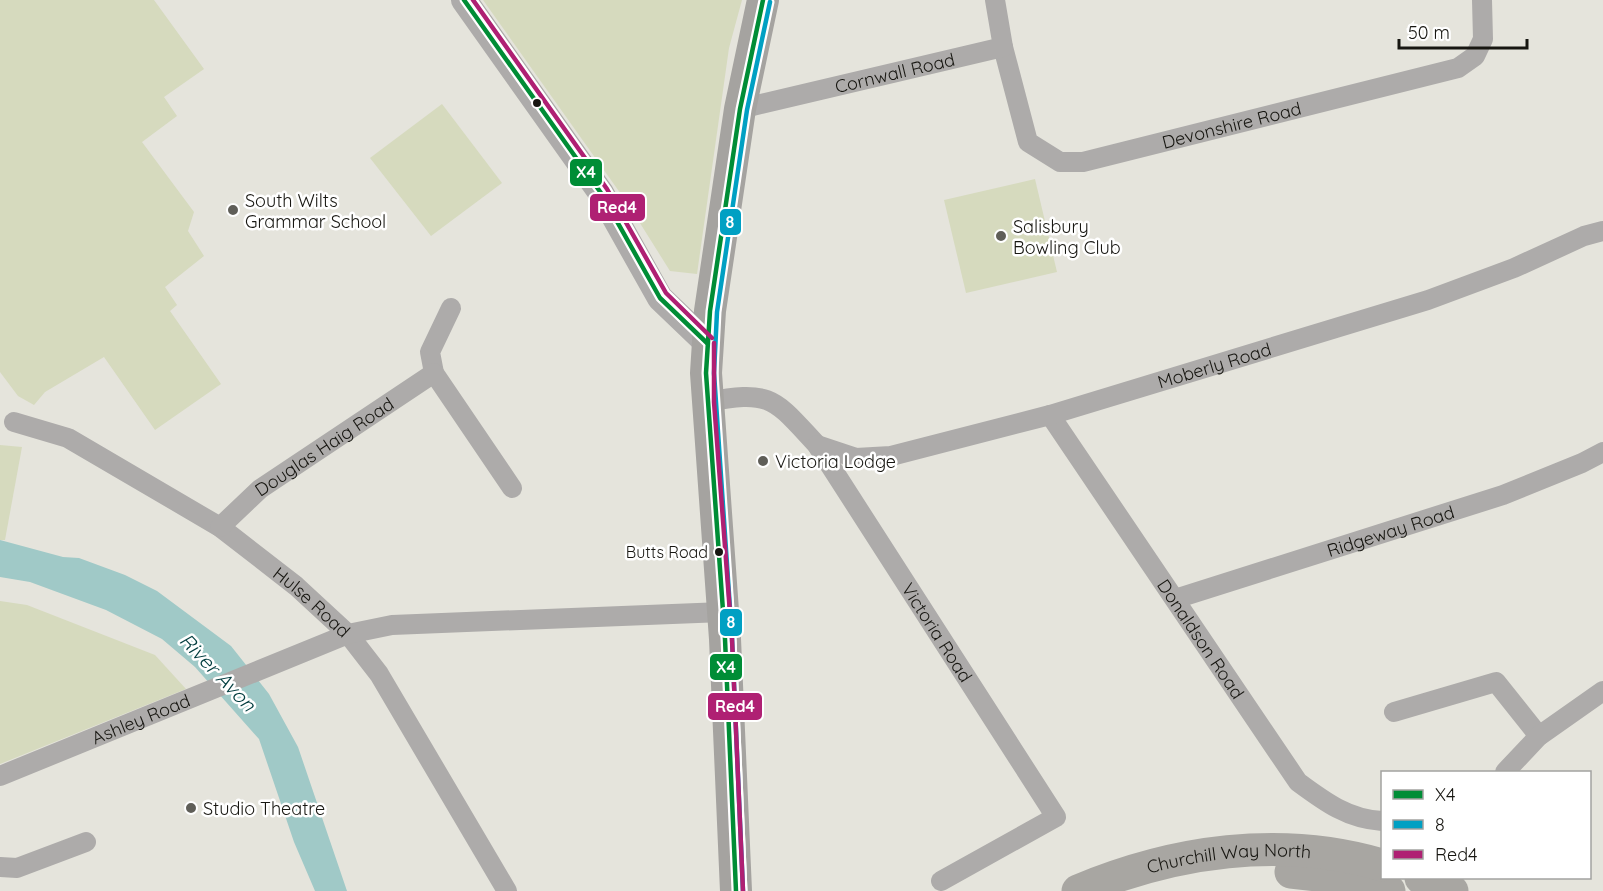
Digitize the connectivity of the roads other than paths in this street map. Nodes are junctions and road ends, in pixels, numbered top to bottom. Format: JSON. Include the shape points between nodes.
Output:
{"nodes":[{"id":1,"x":464,"y":0,"type":"edge"},
{"id":2,"x":763,"y":0,"type":"edge"},
{"id":3,"x":994,"y":0,"type":"edge"},
{"id":4,"x":1482,"y":0,"type":"edge"},
{"id":5,"x":1003,"y":47,"type":"junction"},
{"id":6,"x":740,"y":109,"type":"junction"},
{"id":7,"x":1603,"y":231,"type":"edge"},
{"id":8,"x":451,"y":308,"type":"dead end"},
{"id":9,"x":707,"y":343,"type":"junction"},
{"id":10,"x":434,"y":373,"type":"junction"},
{"id":11,"x":707,"y":402,"type":"junction"},
{"id":12,"x":1050,"y":415,"type":"junction"},
{"id":13,"x":14,"y":422,"type":"dead end"},
{"id":14,"x":818,"y":445,"type":"junction"},
{"id":15,"x":1603,"y":452,"type":"edge"},
{"id":16,"x":513,"y":488,"type":"dead end"},
{"id":17,"x":220,"y":527,"type":"junction"},
{"id":18,"x":1175,"y":599,"type":"junction"},
{"id":19,"x":723,"y":612,"type":"junction"},
{"id":20,"x":348,"y":634,"type":"junction"},
{"id":21,"x":1603,"y":691,"type":"edge"},
{"id":22,"x":1394,"y":712,"type":"dead end"},
{"id":23,"x":1539,"y":736,"type":"junction"},
{"id":24,"x":1506,"y":771,"type":"edge"},
{"id":25,"x":0,"y":776,"type":"edge"},
{"id":26,"x":1381,"y":821,"type":"edge"},
{"id":27,"x":86,"y":842,"type":"dead end"},
{"id":28,"x":1381,"y":865,"type":"edge"},
{"id":29,"x":0,"y":867,"type":"edge"},
{"id":30,"x":1423,"y":879,"type":"edge"},
{"id":31,"x":941,"y":881,"type":"dead end"},
{"id":32,"x":507,"y":891,"type":"edge"},
{"id":33,"x":736,"y":891,"type":"edge"},
{"id":34,"x":1078,"y":891,"type":"edge"},
{"id":35,"x":1133,"y":891,"type":"edge"},
{"id":36,"x":1389,"y":891,"type":"edge"},
{"id":37,"x":1452,"y":891,"type":"edge"}],
"edges":[{"from":1,"to":9,"type":"street","via":[[600,193],[660,298]]},
{"from":2,"to":6,"type":"main road"},
{"from":3,"to":5,"type":"street"},
{"from":4,"to":5,"type":"street","name":"Devonshire Road","via":[[1483,39],[1475,56],[1458,68],[1083,162],[1060,162],[1028,142]]},
{"from":5,"to":6,"type":"street","name":"Cornwall Road"},
{"from":6,"to":9,"type":"main road"},
{"from":7,"to":12,"type":"street","name":"Moberly Road","via":[[1428,300]]},
{"from":8,"to":10,"type":"street","via":[[430,352]]},
{"from":9,"to":11,"type":"main road"},
{"from":10,"to":16,"type":"street"},
{"from":10,"to":17,"type":"street","name":"Douglas Haig Road","via":[[260,489]]},
{"from":11,"to":14,"type":"street","name":"Victoria Road","via":[[744,396],[770,400]]},
{"from":11,"to":19,"type":"main road"},
{"from":12,"to":14,"type":"street","name":"Moberly Road","via":[[891,456],[856,458]]},
{"from":12,"to":18,"type":"street","name":"Donaldson Road"},
{"from":13,"to":17,"type":"street","name":"Hulse Road","via":[[68,438]]},
{"from":14,"to":31,"type":"street","name":"Victoria Road","via":[[1056,817]]},
{"from":15,"to":18,"type":"street","name":"Ridgeway Road","via":[[1503,495]]},
{"from":17,"to":20,"type":"street","name":"Hulse Road","via":[[296,586]]},
{"from":18,"to":26,"type":"street","name":"Donaldson Road","via":[[1298,782],[1334,808]]},
{"from":19,"to":20,"type":"street","via":[[392,625]]},
{"from":19,"to":33,"type":"main road"},
{"from":20,"to":25,"type":"street","name":"Ashley Road"},
{"from":20,"to":32,"type":"street","name":"Hulse Road","via":[[379,674]]},
{"from":21,"to":23,"type":"street"},
{"from":22,"to":23,"type":"street","via":[[1496,682]]},
{"from":23,"to":24,"type":"street"},
{"from":27,"to":29,"type":"street","via":[[17,867]]},
{"from":28,"to":34,"type":"highway","name":"Churchill Way North","via":[[1344,856],[1252,850],[1187,856]]},
{"from":30,"to":37,"type":"highway"},
{"from":35,"to":36,"type":"highway","name":"Churchill Way North","via":[[1215,872],[1252,870],[1305,872]]}]}
